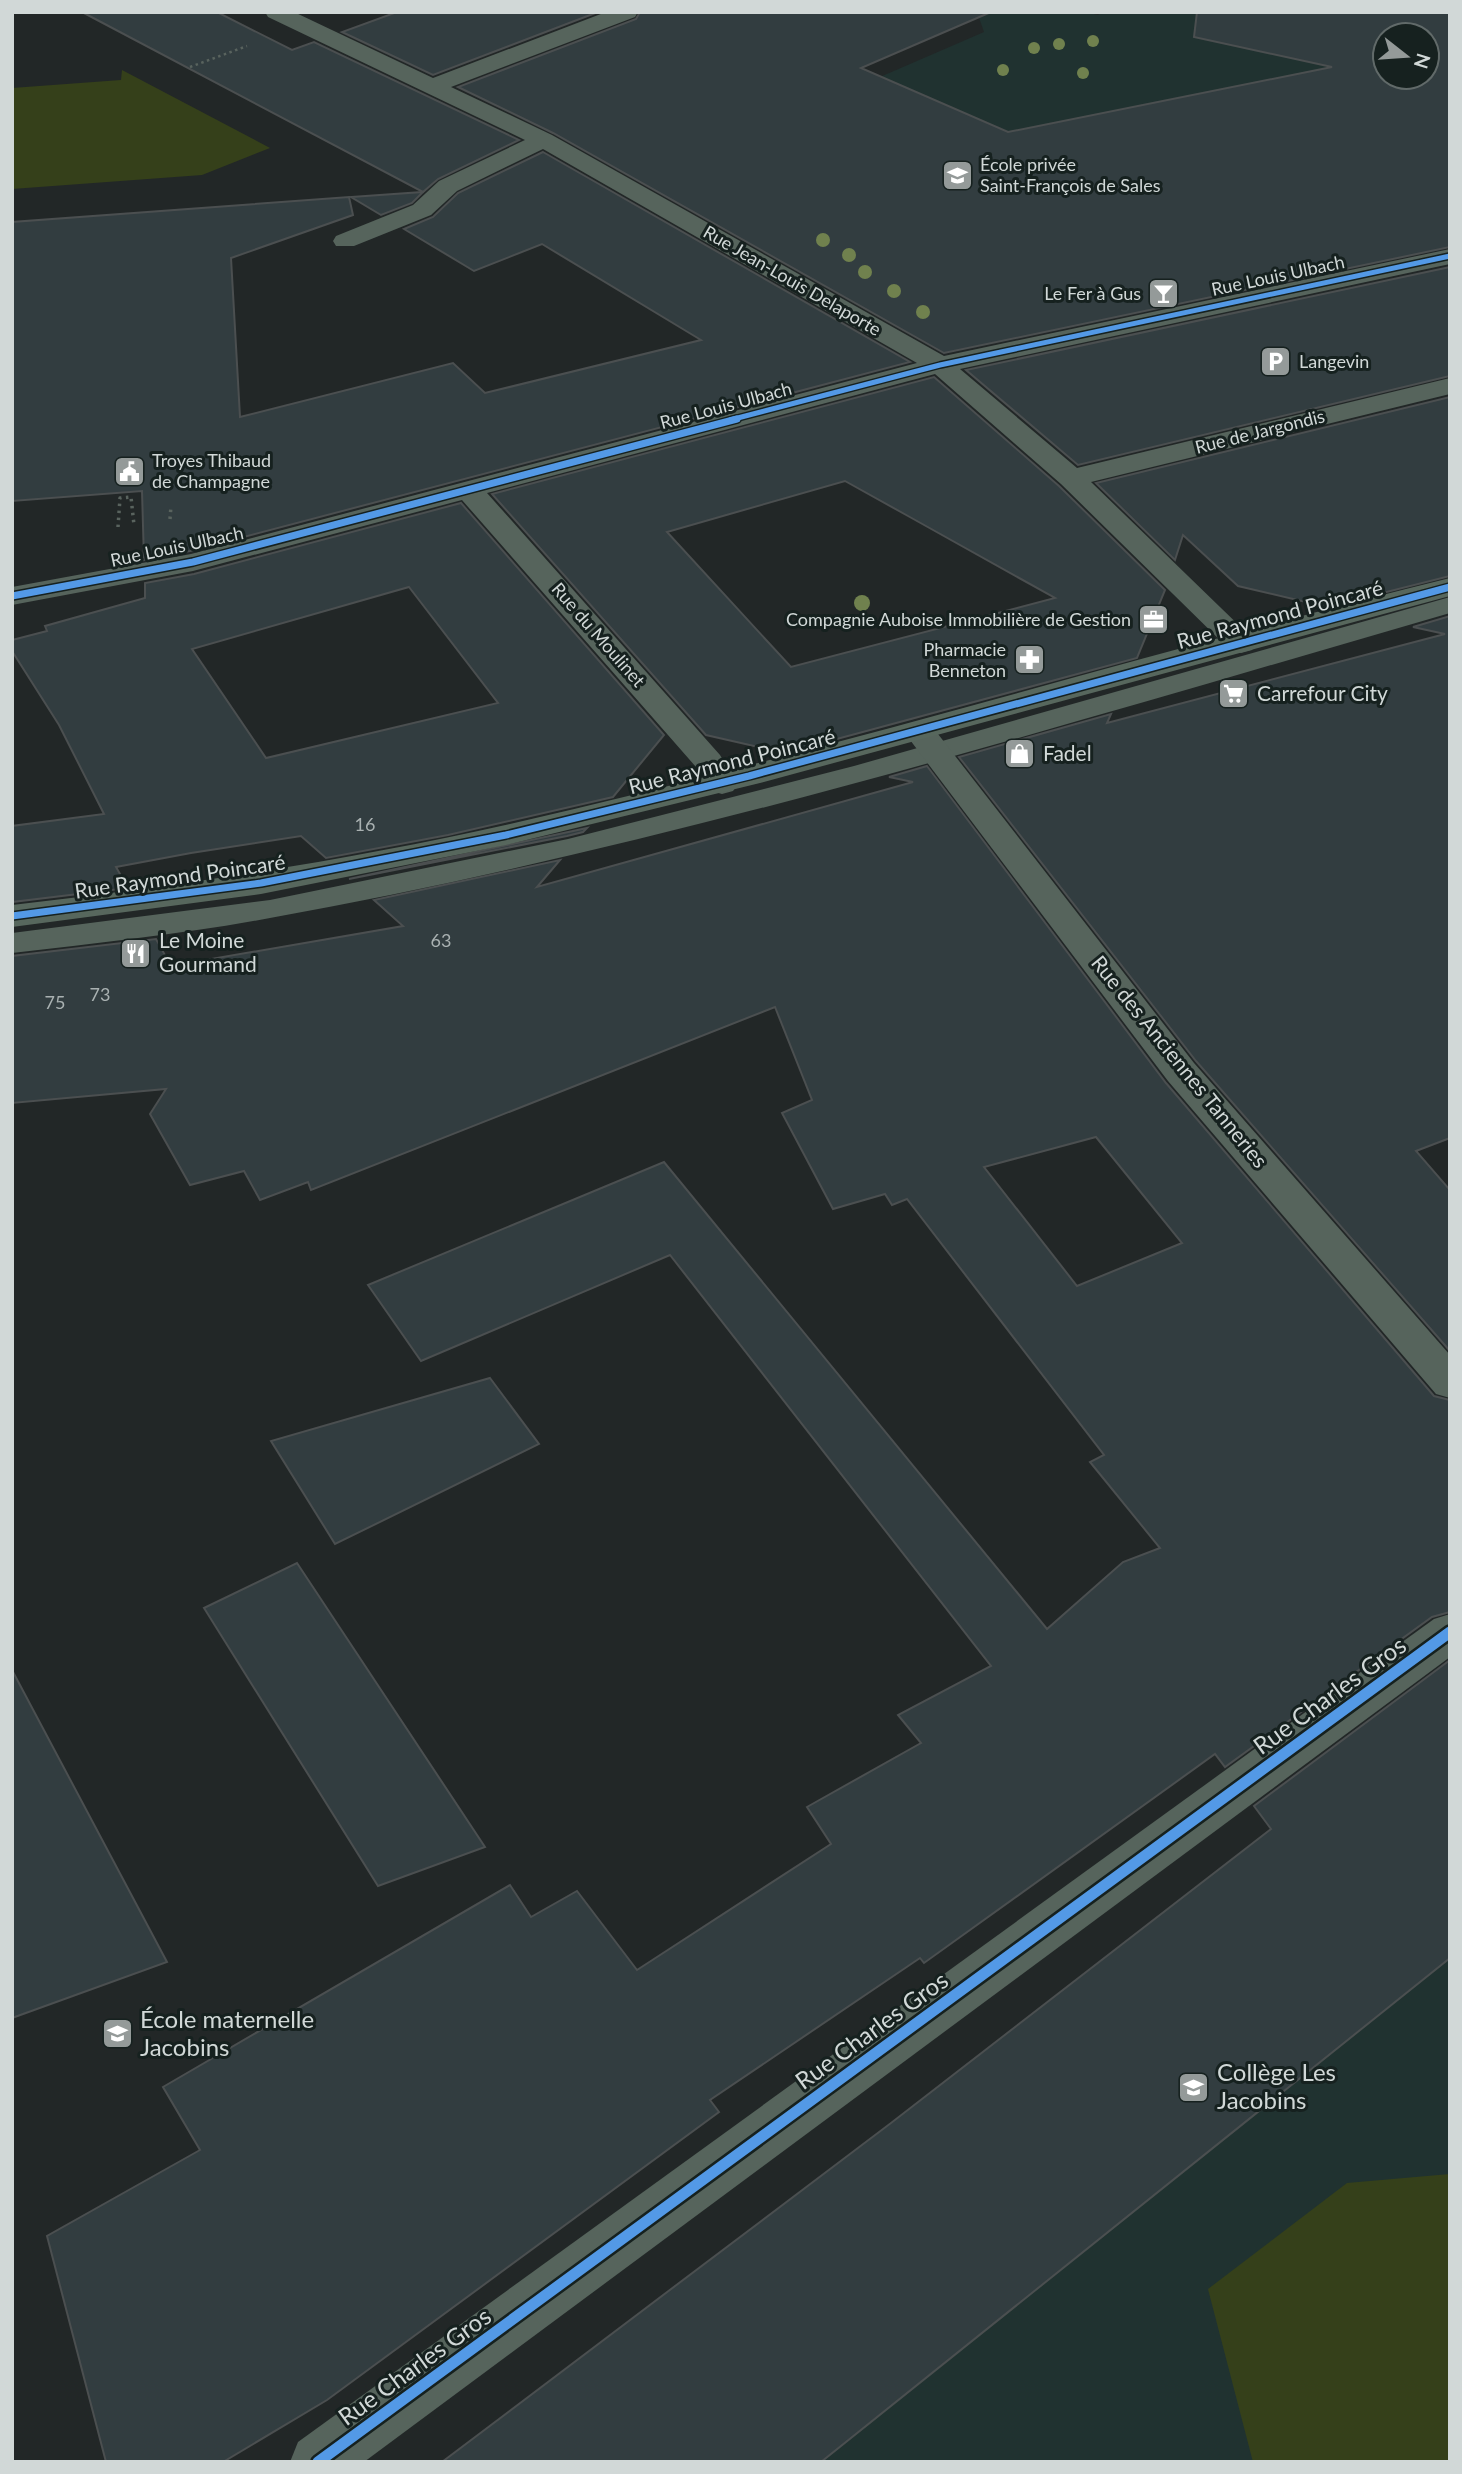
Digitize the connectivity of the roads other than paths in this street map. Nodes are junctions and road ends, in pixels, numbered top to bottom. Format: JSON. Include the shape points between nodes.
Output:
{"nodes":[{"id":1,"x":276,"y":12,"type":"edge"},
{"id":2,"x":627,"y":12,"type":"edge"},
{"id":3,"x":430,"y":87,"type":"junction"},
{"id":4,"x":544,"y":141,"type":"junction"},
{"id":5,"x":345,"y":241,"type":"dead end"},
{"id":6,"x":1450,"y":256,"type":"edge"},
{"id":7,"x":940,"y":365,"type":"junction"},
{"id":8,"x":1450,"y":386,"type":"edge"},
{"id":9,"x":1071,"y":478,"type":"junction"},
{"id":10,"x":469,"y":490,"type":"junction"},
{"id":11,"x":1450,"y":587,"type":"edge"},
{"id":12,"x":12,"y":596,"type":"edge"},
{"id":13,"x":1450,"y":605,"type":"edge"},
{"id":14,"x":1241,"y":644,"type":"junction"},
{"id":15,"x":928,"y":741,"type":"junction"},
{"id":16,"x":722,"y":784,"type":"junction"},
{"id":17,"x":12,"y":916,"type":"edge"},
{"id":18,"x":12,"y":943,"type":"edge"},
{"id":19,"x":1450,"y":1383,"type":"edge"},
{"id":20,"x":1450,"y":1632,"type":"edge"},
{"id":21,"x":318,"y":2462,"type":"edge"}],
"edges":[{"from":1,"to":3,"type":"street","name":"Rue Jean-Louis Delaporte"},
{"from":2,"to":3,"type":"street"},
{"from":3,"to":4,"type":"street","name":"Rue Jean-Louis Delaporte"},
{"from":4,"to":5,"type":"street","via":[[448,186],[422,210]]},
{"from":4,"to":7,"type":"street","name":"Rue Jean-Louis Delaporte"},
{"from":6,"to":7,"type":"street","name":"Rue Louis Ulbach"},
{"from":7,"to":9,"type":"street","name":"Rue Jean-Louis Delaporte"},
{"from":7,"to":10,"type":"street","name":"Rue Louis Ulbach"},
{"from":8,"to":9,"type":"street","name":"Rue de Jargondis"},
{"from":9,"to":14,"type":"street","name":"Rue Jean-Louis Delaporte"},
{"from":10,"to":12,"type":"street","name":"Rue Louis Ulbach","via":[[193,562]]},
{"from":10,"to":16,"type":"street","name":"Rue du Moulinet","via":[[709,762]]},
{"from":11,"to":14,"type":"street","name":"Rue Raymond Poincaré"},
{"from":13,"to":15,"type":"lane","name":"Rue Raymond Poincaré"},
{"from":14,"to":15,"type":"street","name":"Rue Raymond Poincaré"},
{"from":15,"to":16,"type":"street","name":"Rue Raymond Poincaré"},
{"from":15,"to":18,"type":"lane","name":"Rue Raymond Poincaré","via":[[662,826],[362,893],[141,929]]},
{"from":15,"to":19,"type":"street","name":"Rue des Anciennes Tanneries","via":[[1181,1072]]},
{"from":16,"to":17,"type":"street","name":"Rue Raymond Poincaré","via":[[482,842],[291,880],[141,903]]},
{"from":20,"to":21,"type":"street","name":"Rue Charles Gros"}]}
